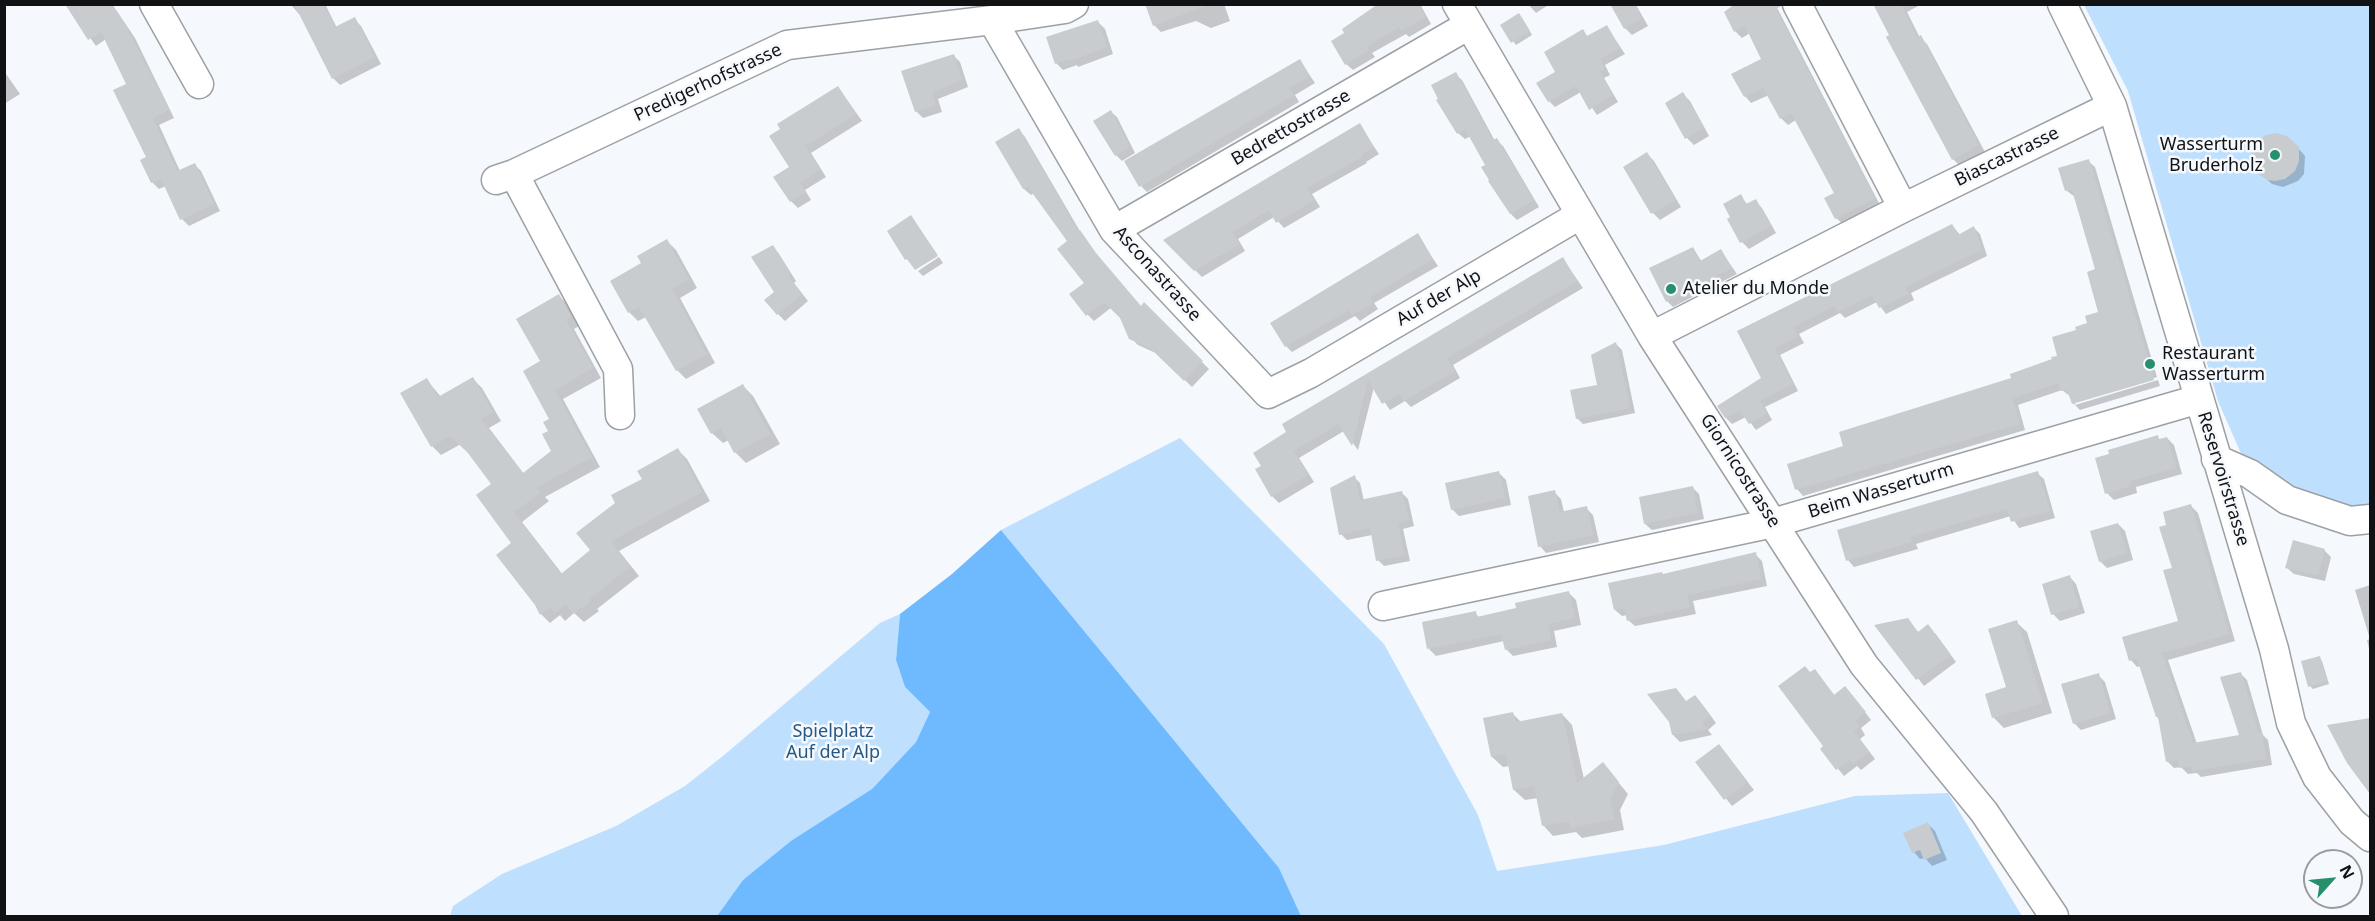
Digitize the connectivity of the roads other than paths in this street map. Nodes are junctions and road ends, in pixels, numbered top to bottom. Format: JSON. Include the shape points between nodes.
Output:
{"nodes":[{"id":1,"x":154,"y":4,"type":"edge"},
{"id":2,"x":1074,"y":4,"type":"edge"},
{"id":3,"x":1797,"y":4,"type":"edge"},
{"id":4,"x":2062,"y":4,"type":"edge"},
{"id":5,"x":1463,"y":15,"type":"edge"},
{"id":6,"x":992,"y":20,"type":"junction"},
{"id":7,"x":199,"y":84,"type":"dead end"},
{"id":8,"x":2112,"y":106,"type":"junction"},
{"id":9,"x":1903,"y":208,"type":"junction"},
{"id":10,"x":1580,"y":214,"type":"junction"},
{"id":11,"x":1114,"y":230,"type":"junction"},
{"id":12,"x":1652,"y":336,"type":"junction"},
{"id":13,"x":1297,"y":378,"type":"joint"},
{"id":14,"x":2199,"y":399,"type":"junction"},
{"id":15,"x":620,"y":415,"type":"dead end"},
{"id":16,"x":2216,"y":459,"type":"junction"},
{"id":17,"x":2370,"y":519,"type":"edge"},
{"id":18,"x":1773,"y":523,"type":"junction"},
{"id":19,"x":1383,"y":606,"type":"dead end"},
{"id":20,"x":2370,"y":837,"type":"edge"},
{"id":21,"x":2054,"y":916,"type":"edge"}],
"edges":[{"from":1,"to":7,"type":"street"},
{"from":2,"to":6,"type":"street","name":"Predigerhofstrasse","via":[[1065,9]]},
{"from":3,"to":9,"type":"street"},
{"from":4,"to":8,"type":"street","name":"Reservoirstrasse"},
{"from":5,"to":10,"type":"street","name":"Giornicostrasse"},
{"from":5,"to":11,"type":"street","name":"Bedrettostrasse"},
{"from":6,"to":11,"type":"street","name":"Asconastrasse"},
{"from":6,"to":15,"type":"street","name":"Predigerhofstrasse","via":[[788,45],[505,177],[618,369]]},
{"from":8,"to":9,"type":"street","name":"Biascastrasse"},
{"from":8,"to":14,"type":"street","name":"Reservoirstrasse"},
{"from":9,"to":12,"type":"street","name":"Biascastrasse"},
{"from":10,"to":12,"type":"street","name":"Giornicostrasse"},
{"from":10,"to":13,"type":"street","name":"Auf der Alp"},
{"from":11,"to":13,"type":"street","name":"Asconastrasse","via":[[1268,394]]},
{"from":12,"to":18,"type":"street","name":"Giornicostrasse"},
{"from":14,"to":16,"type":"street","name":"Reservoirstrasse"},
{"from":14,"to":18,"type":"street","name":"Beim Wasserturm"},
{"from":16,"to":17,"type":"street","via":[[2250,474],[2287,500],[2350,521]]},
{"from":16,"to":20,"type":"street","name":"Reservoirstrasse","via":[[2274,649],[2291,723],[2317,777],[2352,822]]},
{"from":18,"to":19,"type":"street","name":"Beim Wasserturm"},
{"from":18,"to":21,"type":"street","name":"Giornicostrasse","via":[[1864,665],[1984,812]]}]}
